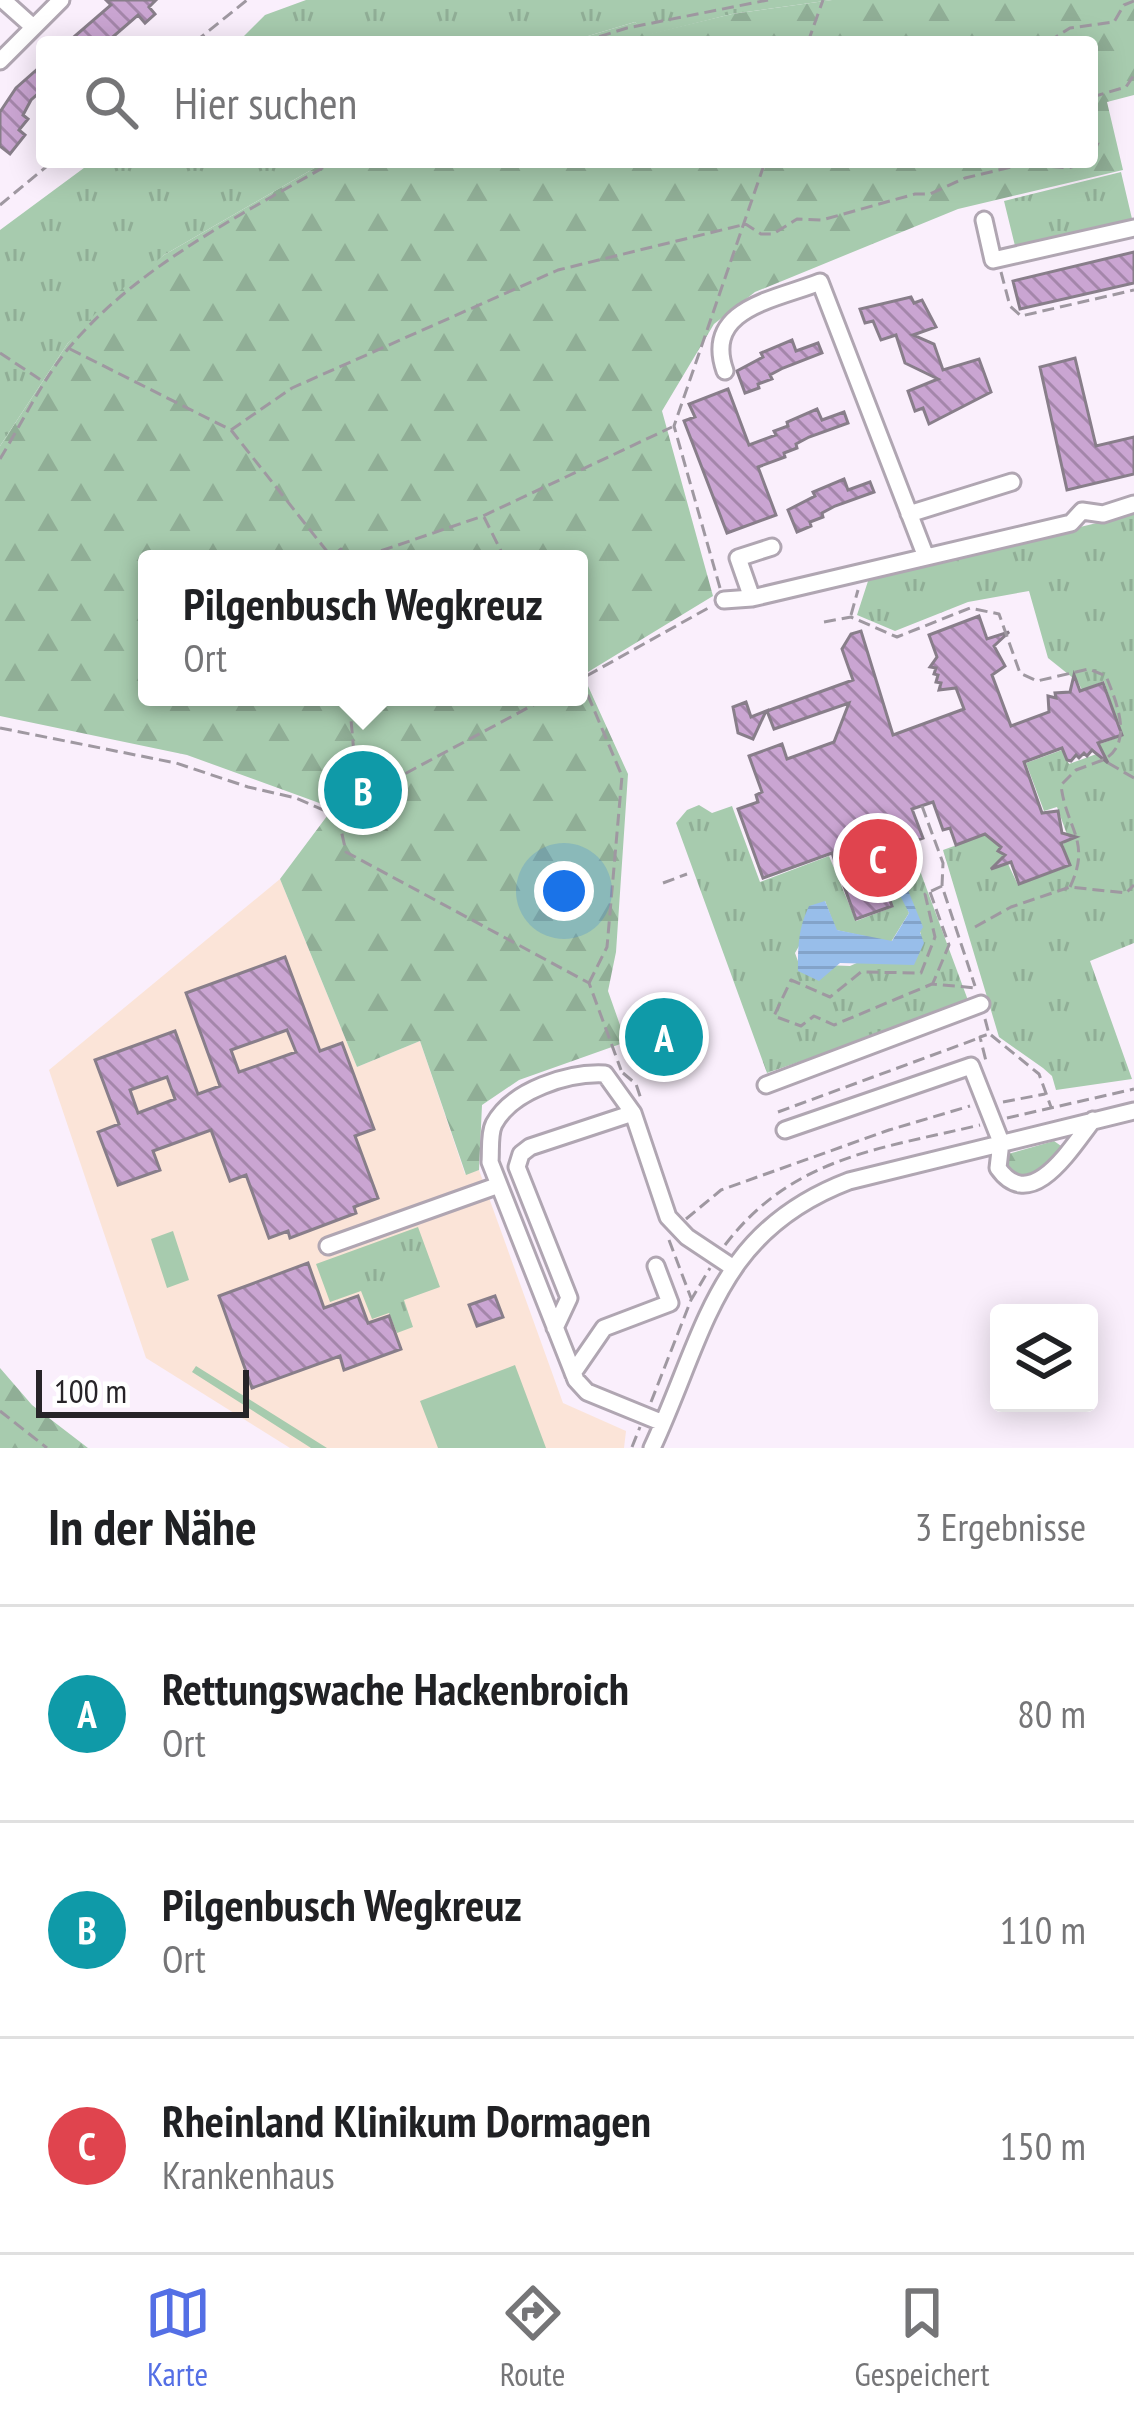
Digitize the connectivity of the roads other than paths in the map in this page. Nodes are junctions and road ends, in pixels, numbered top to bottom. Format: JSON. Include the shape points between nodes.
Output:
{"nodes":[{"id":1,"x":3,"y":0,"type":"edge"},
{"id":2,"x":61,"y":0,"type":"edge"},
{"id":3,"x":32,"y":26,"type":"junction"},
{"id":4,"x":0,"y":61,"type":"edge"},
{"id":5,"x":984,"y":220,"type":"dead end"},
{"id":6,"x":1134,"y":228,"type":"edge"},
{"id":7,"x":725,"y":371,"type":"dead end"},
{"id":8,"x":1012,"y":482,"type":"dead end"},
{"id":9,"x":1134,"y":504,"type":"edge"},
{"id":10,"x":909,"y":514,"type":"junction"},
{"id":11,"x":772,"y":547,"type":"dead end"},
{"id":12,"x":926,"y":557,"type":"junction"},
{"id":13,"x":752,"y":598,"type":"junction"},
{"id":14,"x":724,"y":600,"type":"road end"},
{"id":15,"x":978,"y":996,"type":"road end"},
{"id":16,"x":766,"y":1084,"type":"dead end"},
{"id":17,"x":1134,"y":1111,"type":"edge"},
{"id":18,"x":633,"y":1113,"type":"junction"},
{"id":19,"x":1093,"y":1120,"type":"junction"},
{"id":20,"x":785,"y":1130,"type":"dead end"},
{"id":21,"x":1001,"y":1142,"type":"junction"},
{"id":22,"x":499,"y":1185,"type":"junction"},
{"id":23,"x":328,"y":1246,"type":"dead end"},
{"id":24,"x":656,"y":1266,"type":"dead end"},
{"id":25,"x":732,"y":1267,"type":"junction"},
{"id":26,"x":555,"y":1328,"type":"junction"},
{"id":27,"x":573,"y":1373,"type":"junction"},
{"id":28,"x":663,"y":1423,"type":"junction"},
{"id":29,"x":652,"y":1448,"type":"edge"}],
"edges":[{"from":1,"to":3,"type":"street"},
{"from":2,"to":3,"type":"street"},
{"from":3,"to":4,"type":"street"},
{"from":5,"to":6,"type":"street","via":[[993,260]]},
{"from":7,"to":10,"type":"street","via":[[718,352],[732,317],[820,282]]},
{"from":8,"to":10,"type":"street"},
{"from":9,"to":12,"type":"street","via":[[1082,511],[1070,523]]},
{"from":10,"to":12,"type":"street"},
{"from":11,"to":13,"type":"street","via":[[738,558]]},
{"from":12,"to":13,"type":"street"},
{"from":13,"to":14,"type":"street"},
{"from":15,"to":16,"type":"street"},
{"from":17,"to":19,"type":"street"},
{"from":18,"to":22,"type":"street","via":[[605,1074],[580,1073],[513,1100],[492,1127],[490,1162]]},
{"from":18,"to":25,"type":"street","via":[[668,1217]]},
{"from":18,"to":26,"type":"street","via":[[521,1154],[517,1167],[569,1298]]},
{"from":19,"to":21,"type":"street"},
{"from":19,"to":21,"type":"street","via":[[1038,1183],[1007,1181],[998,1168]]},
{"from":20,"to":21,"type":"street","via":[[966,1066],[975,1069]]},
{"from":21,"to":25,"type":"street","via":[[812,1195]]},
{"from":22,"to":23,"type":"street"},
{"from":22,"to":26,"type":"street"},
{"from":24,"to":27,"type":"street","via":[[670,1303],[604,1328]]},
{"from":25,"to":28,"type":"street"},
{"from":26,"to":27,"type":"street"},
{"from":27,"to":28,"type":"street","via":[[587,1392]]},
{"from":28,"to":29,"type":"street"}]}
